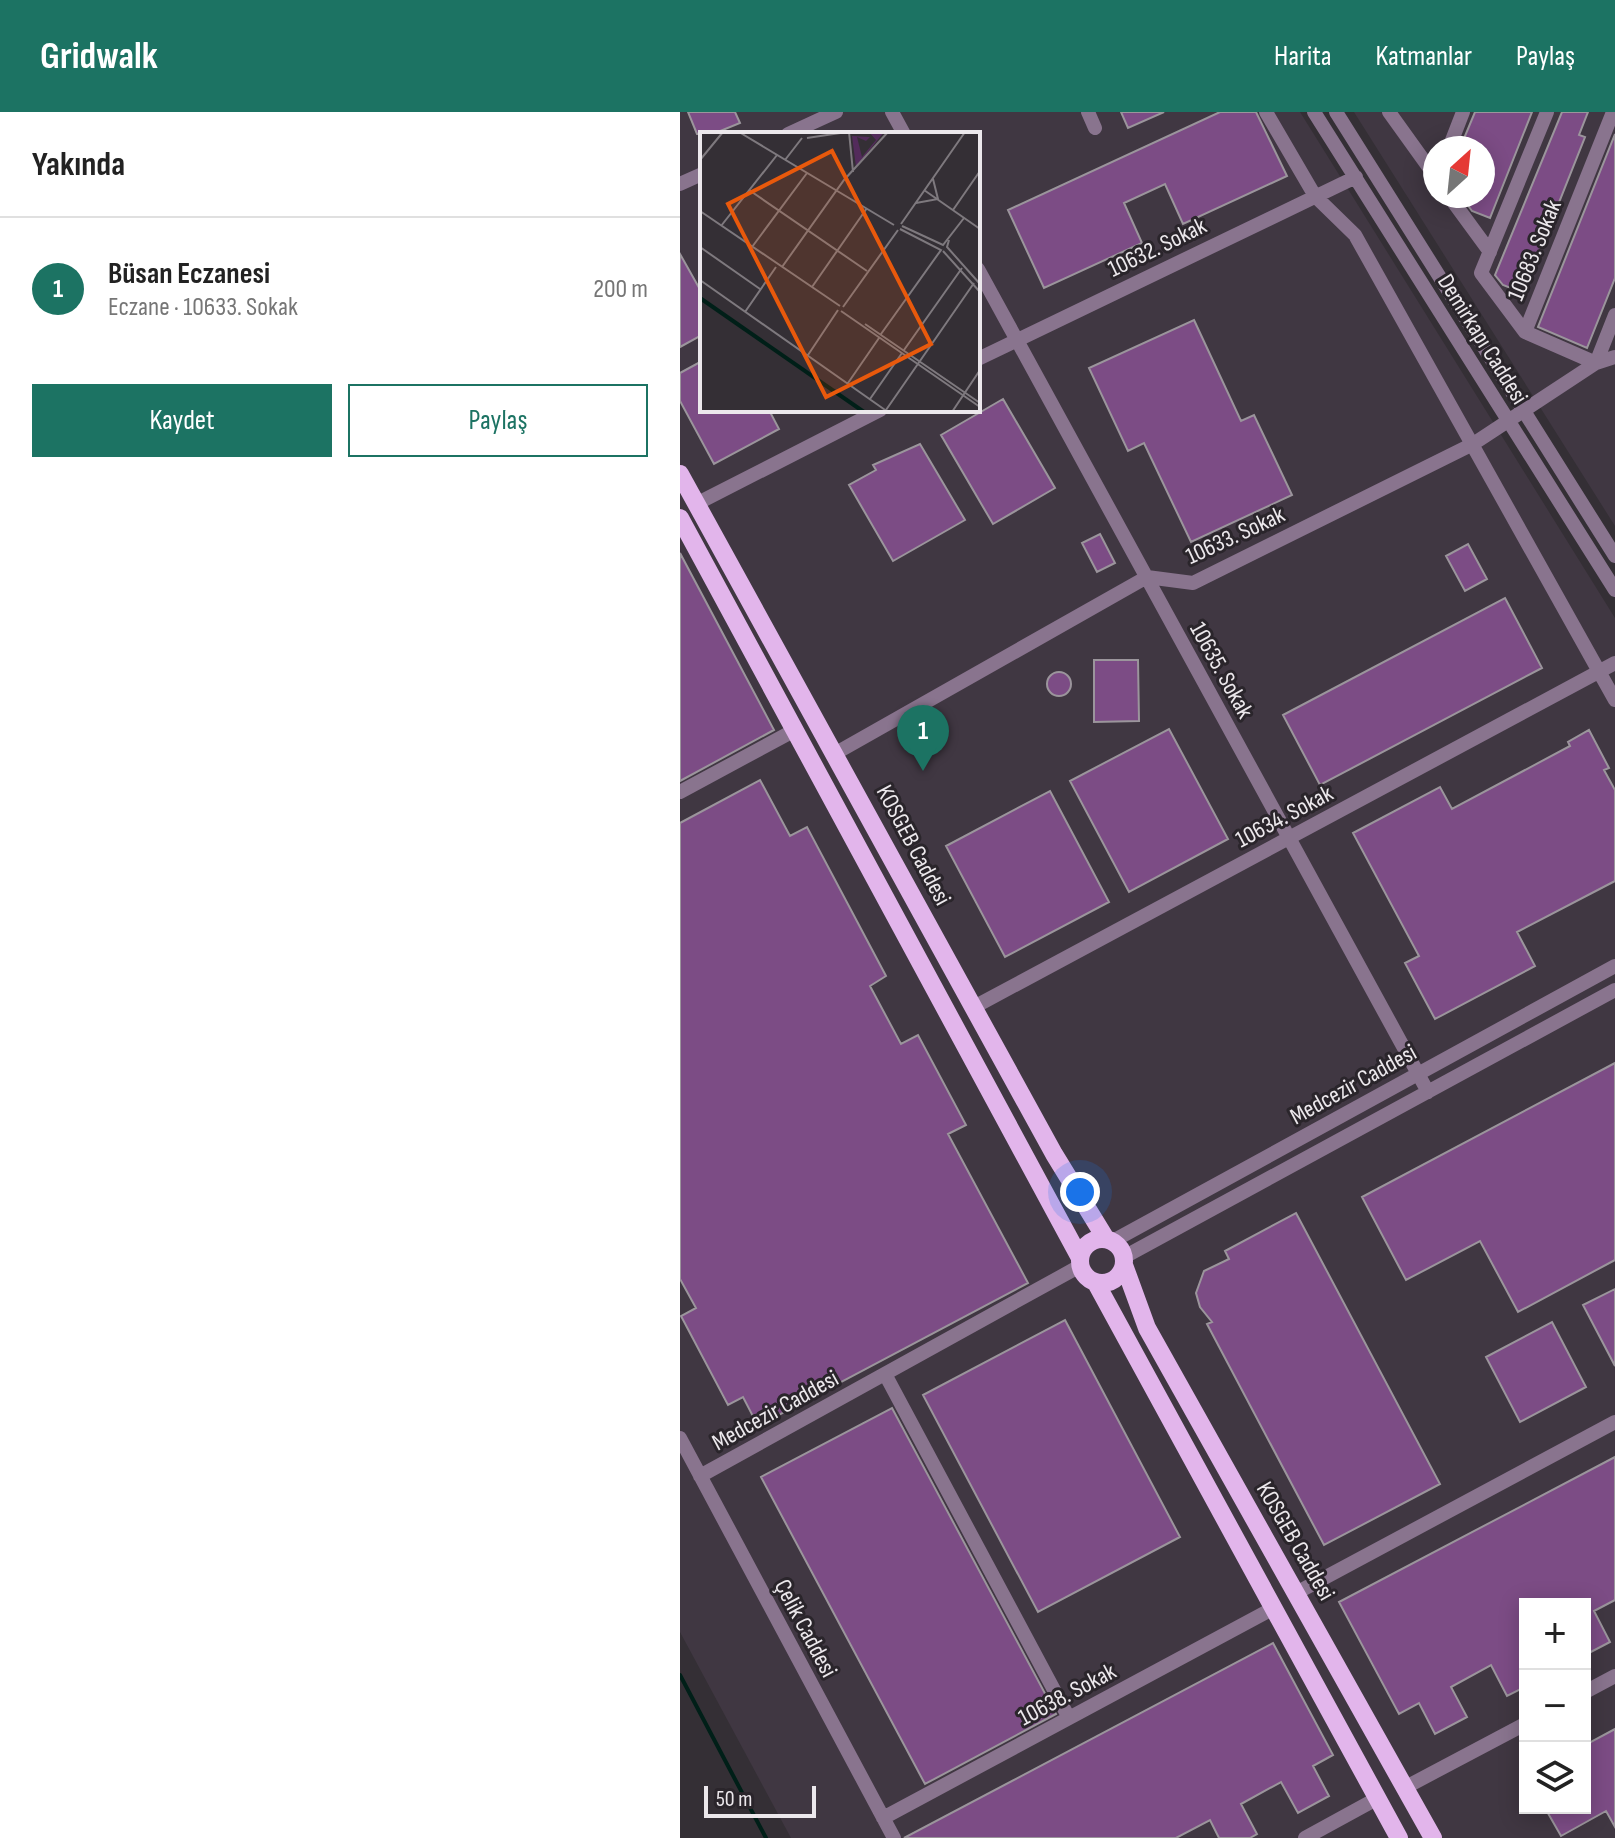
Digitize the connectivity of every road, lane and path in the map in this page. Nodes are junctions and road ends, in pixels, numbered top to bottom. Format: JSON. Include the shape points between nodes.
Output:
{"nodes":[{"id":1,"x":836,"y":112,"type":"edge"},
{"id":2,"x":892,"y":112,"type":"edge"},
{"id":3,"x":1088,"y":112,"type":"edge"},
{"id":4,"x":1266,"y":112,"type":"edge"},
{"id":5,"x":1314,"y":112,"type":"edge"},
{"id":6,"x":1336,"y":112,"type":"edge"},
{"id":7,"x":1389,"y":112,"type":"edge"},
{"id":8,"x":1463,"y":112,"type":"edge"},
{"id":9,"x":1547,"y":112,"type":"edge"},
{"id":10,"x":1613,"y":112,"type":"edge"},
{"id":11,"x":1095,"y":128,"type":"dead end"},
{"id":12,"x":792,"y":132,"type":"edge"},
{"id":13,"x":903,"y":132,"type":"edge"},
{"id":14,"x":1454,"y":136,"type":"edge"},
{"id":15,"x":1423,"y":159,"type":"edge"},
{"id":16,"x":700,"y":175,"type":"edge"},
{"id":17,"x":1356,"y":177,"type":"junction"},
{"id":18,"x":680,"y":184,"type":"edge"},
{"id":19,"x":1315,"y":196,"type":"junction"},
{"id":20,"x":1458,"y":208,"type":"edge"},
{"id":21,"x":1490,"y":252,"type":"junction"},
{"id":22,"x":980,"y":273,"type":"edge"},
{"id":23,"x":1615,"y":315,"type":"edge"},
{"id":24,"x":1525,"y":332,"type":"junction"},
{"id":25,"x":1016,"y":339,"type":"junction"},
{"id":26,"x":1615,"y":357,"type":"edge"},
{"id":27,"x":980,"y":358,"type":"edge"},
{"id":28,"x":1596,"y":363,"type":"junction"},
{"id":29,"x":1523,"y":408,"type":"junction"},
{"id":30,"x":876,"y":412,"type":"edge"},
{"id":31,"x":1508,"y":419,"type":"junction"},
{"id":32,"x":1473,"y":444,"type":"junction"},
{"id":33,"x":680,"y":474,"type":"edge"},
{"id":34,"x":696,"y":504,"type":"junction"},
{"id":35,"x":680,"y":518,"type":"edge"},
{"id":36,"x":1615,"y":556,"type":"edge"},
{"id":37,"x":1147,"y":577,"type":"junction"},
{"id":38,"x":1615,"y":590,"type":"edge"},
{"id":39,"x":1615,"y":663,"type":"edge"},
{"id":40,"x":1600,"y":671,"type":"junction"},
{"id":41,"x":1615,"y":700,"type":"edge"},
{"id":42,"x":795,"y":730,"type":"junction"},
{"id":43,"x":836,"y":753,"type":"junction"},
{"id":44,"x":680,"y":792,"type":"edge"},
{"id":45,"x":1289,"y":838,"type":"junction"},
{"id":46,"x":1615,"y":966,"type":"edge"},
{"id":47,"x":1615,"y":990,"type":"edge"},
{"id":48,"x":974,"y":1007,"type":"junction"},
{"id":49,"x":1417,"y":1073,"type":"junction"},
{"id":50,"x":1428,"y":1092,"type":"junction"},
{"id":51,"x":1109,"y":1240,"type":"junction"},
{"id":52,"x":1124,"y":1261,"type":"junction"},
{"id":53,"x":1080,"y":1262,"type":"junction"},
{"id":54,"x":1096,"y":1283,"type":"junction"},
{"id":55,"x":885,"y":1374,"type":"junction"},
{"id":56,"x":1615,"y":1422,"type":"edge"},
{"id":57,"x":680,"y":1438,"type":"edge"},
{"id":58,"x":700,"y":1476,"type":"junction"},
{"id":59,"x":1298,"y":1592,"type":"junction"},
{"id":60,"x":1272,"y":1609,"type":"junction"},
{"id":61,"x":1615,"y":1676,"type":"edge"},
{"id":62,"x":1591,"y":1689,"type":"edge"},
{"id":63,"x":1069,"y":1718,"type":"junction"},
{"id":64,"x":1519,"y":1727,"type":"edge"},
{"id":65,"x":1406,"y":1787,"type":"junction"},
{"id":66,"x":1378,"y":1798,"type":"junction"},
{"id":67,"x":883,"y":1818,"type":"junction"},
{"id":68,"x":894,"y":1838,"type":"edge"},
{"id":69,"x":1305,"y":1838,"type":"edge"},
{"id":70,"x":1399,"y":1838,"type":"edge"},
{"id":71,"x":1433,"y":1838,"type":"edge"}],
"edges":[{"from":1,"to":12,"type":"street"},
{"from":2,"to":13,"type":"street"},
{"from":3,"to":11,"type":"street"},
{"from":4,"to":19,"type":"street"},
{"from":5,"to":17,"type":"street","name":"Demirkapı Caddesi"},
{"from":6,"to":29,"type":"street","name":"Demirkapı Caddesi"},
{"from":7,"to":15,"type":"street"},
{"from":8,"to":14,"type":"street"},
{"from":9,"to":21,"type":"street"},
{"from":10,"to":24,"type":"street","name":"10683. Sokak"},
{"from":16,"to":18,"type":"street"},
{"from":17,"to":19,"type":"street","name":"10632. Sokak"},
{"from":17,"to":31,"type":"street","name":"Demirkapı Caddesi"},
{"from":19,"to":25,"type":"street","name":"10632. Sokak"},
{"from":19,"to":32,"type":"street","via":[[1355,235]]},
{"from":20,"to":21,"type":"street"},
{"from":21,"to":24,"type":"street","via":[[1481,273]]},
{"from":22,"to":25,"type":"street","name":"10635. Sokak"},
{"from":23,"to":28,"type":"street"},
{"from":24,"to":28,"type":"street","name":"10683. Sokak"},
{"from":25,"to":27,"type":"street","name":"10632. Sokak"},
{"from":25,"to":37,"type":"street","name":"10635. Sokak"},
{"from":26,"to":28,"type":"street","name":"10633. Sokak"},
{"from":28,"to":29,"type":"street","name":"10633. Sokak"},
{"from":29,"to":31,"type":"street","name":"10633. Sokak"},
{"from":29,"to":36,"type":"street","name":"Demirkapı Caddesi"},
{"from":30,"to":34,"type":"street"},
{"from":31,"to":32,"type":"street","name":"10633. Sokak"},
{"from":31,"to":38,"type":"street","name":"Demirkapı Caddesi"},
{"from":32,"to":37,"type":"street","name":"10633. Sokak","via":[[1193,583]]},
{"from":32,"to":40,"type":"street"},
{"from":33,"to":34,"type":"main road","name":"KOSGEB Caddesi"},
{"from":34,"to":43,"type":"main road","name":"KOSGEB Caddesi"},
{"from":35,"to":42,"type":"main road"},
{"from":37,"to":43,"type":"street"},
{"from":37,"to":45,"type":"street","name":"10635. Sokak"},
{"from":39,"to":40,"type":"street","name":"10634. Sokak"},
{"from":40,"to":41,"type":"street"},
{"from":40,"to":45,"type":"street","name":"10634. Sokak"},
{"from":42,"to":44,"type":"street"},
{"from":42,"to":53,"type":"main road"},
{"from":43,"to":48,"type":"main road","name":"KOSGEB Caddesi"},
{"from":45,"to":48,"type":"street","name":"10634. Sokak"},
{"from":45,"to":49,"type":"street","name":"10635. Sokak"},
{"from":46,"to":49,"type":"street","name":"Medcezir Caddesi"},
{"from":47,"to":50,"type":"street","name":"Medcezir Caddesi"},
{"from":48,"to":51,"type":"main road","name":"KOSGEB Caddesi","via":[[1054,1154]]},
{"from":49,"to":50,"type":"street","name":"10635. Sokak"},
{"from":49,"to":51,"type":"street","name":"Medcezir Caddesi"},
{"from":50,"to":52,"type":"street","name":"Medcezir Caddesi"},
{"from":51,"to":52,"type":"main road"},
{"from":51,"to":53,"type":"main road","via":[[1086,1245]]},
{"from":52,"to":54,"type":"main road","via":[[1117,1278]]},
{"from":52,"to":59,"type":"main road","name":"KOSGEB Caddesi","via":[[1147,1328]]},
{"from":53,"to":54,"type":"main road","via":[[1086,1277]]},
{"from":53,"to":55,"type":"street","name":"Medcezir Caddesi"},
{"from":54,"to":60,"type":"main road"},
{"from":55,"to":58,"type":"street","name":"Medcezir Caddesi"},
{"from":55,"to":63,"type":"street"},
{"from":56,"to":59,"type":"street"},
{"from":57,"to":58,"type":"street","name":"Çelik Caddesi"},
{"from":58,"to":67,"type":"street","name":"Çelik Caddesi"},
{"from":59,"to":65,"type":"main road","name":"KOSGEB Caddesi"},
{"from":60,"to":63,"type":"street","name":"10638. Sokak"},
{"from":60,"to":66,"type":"main road"},
{"from":61,"to":62,"type":"street"},
{"from":63,"to":67,"type":"street","name":"10638. Sokak"},
{"from":64,"to":65,"type":"street"},
{"from":65,"to":71,"type":"main road","name":"KOSGEB Caddesi"},
{"from":66,"to":69,"type":"street"},
{"from":66,"to":70,"type":"main road"},
{"from":67,"to":68,"type":"street","name":"Çelik Caddesi"}]}
